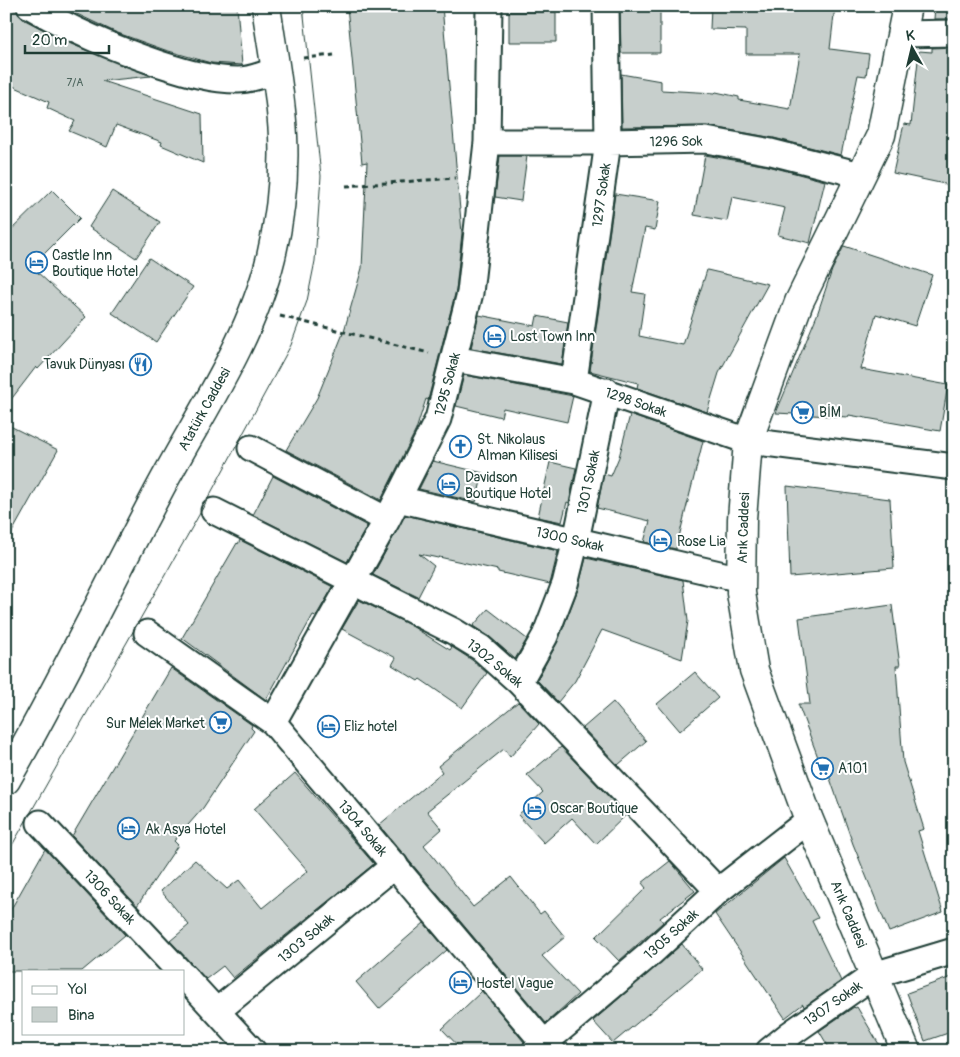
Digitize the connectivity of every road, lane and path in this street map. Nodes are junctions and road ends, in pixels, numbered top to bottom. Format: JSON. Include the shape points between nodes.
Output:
{"nodes":[{"id":1,"x":30,"y":6,"type":"edge"},
{"id":2,"x":266,"y":6,"type":"edge"},
{"id":3,"x":489,"y":6,"type":"edge"},
{"id":4,"x":606,"y":6,"type":"edge"},
{"id":5,"x":906,"y":6,"type":"edge"},
{"id":6,"x":902,"y":34,"type":"junction"},
{"id":7,"x":954,"y":34,"type":"edge"},
{"id":8,"x":334,"y":55,"type":"dead end"},
{"id":9,"x":309,"y":57,"type":"dead end"},
{"id":10,"x":276,"y":71,"type":"junction"},
{"id":11,"x":487,"y":142,"type":"junction"},
{"id":12,"x":608,"y":142,"type":"junction"},
{"id":13,"x":861,"y":175,"type":"junction"},
{"id":14,"x":483,"y":176,"type":"junction"},
{"id":15,"x":346,"y":186,"type":"dead end"},
{"id":16,"x":275,"y":314,"type":"dead end"},
{"id":17,"x":454,"y":359,"type":"junction"},
{"id":18,"x":574,"y":381,"type":"junction"},
{"id":19,"x":607,"y":391,"type":"junction"},
{"id":20,"x":748,"y":441,"type":"junction"},
{"id":21,"x":251,"y":448,"type":"dead end"},
{"id":22,"x":954,"y":467,"type":"edge"},
{"id":23,"x":393,"y":510,"type":"junction"},
{"id":24,"x":214,"y":511,"type":"dead end"},
{"id":25,"x":576,"y":540,"type":"junction"},
{"id":26,"x":741,"y":579,"type":"junction"},
{"id":27,"x":352,"y":580,"type":"junction"},
{"id":28,"x":147,"y":633,"type":"dead end"},
{"id":29,"x":519,"y":682,"type":"junction"},
{"id":30,"x":273,"y":722,"type":"junction"},
{"id":31,"x":6,"y":780,"type":"edge"},
{"id":32,"x":809,"y":820,"type":"junction"},
{"id":33,"x":40,"y":823,"type":"dead end"},
{"id":34,"x":395,"y":865,"type":"junction"},
{"id":35,"x":718,"y":891,"type":"junction"},
{"id":36,"x":954,"y":951,"type":"edge"},
{"id":37,"x":178,"y":970,"type":"edge"},
{"id":38,"x":874,"y":975,"type":"junction"},
{"id":39,"x":185,"y":977,"type":"edge"},
{"id":40,"x":217,"y":1011,"type":"junction"},
{"id":41,"x":544,"y":1048,"type":"edge"},
{"id":42,"x":253,"y":1051,"type":"edge"},
{"id":43,"x":769,"y":1051,"type":"edge"},
{"id":44,"x":906,"y":1051,"type":"edge"}],
"edges":[{"from":1,"to":10,"type":"street","via":[[55,21],[127,53],[196,76],[239,80]]},
{"from":2,"to":10,"type":"street","name":"Atatürk Caddesi"},
{"from":3,"to":11,"type":"street","name":"1295 Sokak"},
{"from":4,"to":12,"type":"street","name":"1297 Sokak"},
{"from":5,"to":6,"type":"street","name":"Arık Caddesi"},
{"from":6,"to":7,"type":"street"},
{"from":6,"to":13,"type":"street","name":"Arık Caddesi","via":[[881,135]]},
{"from":8,"to":9,"type":"path"},
{"from":10,"to":31,"type":"street","name":"Atatürk Caddesi","via":[[283,136],[280,201],[271,258],[254,309],[218,385]]},
{"from":11,"to":12,"type":"street","name":"1296 Sok"},
{"from":11,"to":14,"type":"street","name":"1295 Sokak"},
{"from":12,"to":13,"type":"street","name":"1296 Sok","via":[[706,140],[771,152]]},
{"from":12,"to":18,"type":"street","name":"1297 Sokak"},
{"from":13,"to":20,"type":"street","name":"Arık Caddesi","via":[[799,302]]},
{"from":14,"to":15,"type":"path"},
{"from":14,"to":17,"type":"street","name":"1295 Sokak","via":[[470,293]]},
{"from":16,"to":17,"type":"path"},
{"from":17,"to":18,"type":"street","name":"1298 Sokak"},
{"from":17,"to":23,"type":"street","name":"1295 Sokak","via":[[438,419]]},
{"from":18,"to":19,"type":"street","name":"1298 Sokak"},
{"from":19,"to":20,"type":"street","name":"1298 Sokak"},
{"from":19,"to":25,"type":"street","name":"1301 Sokak"},
{"from":20,"to":22,"type":"street","name":"1298 Sokak"},
{"from":20,"to":26,"type":"street","name":"Arık Caddesi"},
{"from":21,"to":23,"type":"street","name":"1300 Sokak","via":[[319,484]]},
{"from":23,"to":25,"type":"street","name":"1300 Sokak"},
{"from":23,"to":27,"type":"street","name":"1295 Sokak"},
{"from":24,"to":27,"type":"street","name":"1302 Sokak"},
{"from":25,"to":26,"type":"street","name":"1300 Sokak"},
{"from":25,"to":29,"type":"street","name":"1301 Sokak","via":[[566,584],[545,636]]},
{"from":26,"to":32,"type":"street","name":"Arık Caddesi","via":[[754,670]]},
{"from":27,"to":29,"type":"street","name":"1302 Sokak","via":[[481,648]]},
{"from":27,"to":30,"type":"street","name":"1295 Sokak"},
{"from":28,"to":30,"type":"street","name":"1304 Sokak"},
{"from":29,"to":35,"type":"street","name":"1302 Sokak"},
{"from":30,"to":34,"type":"street","name":"1304 Sokak"},
{"from":32,"to":35,"type":"street","name":"1305 Sokak"},
{"from":32,"to":38,"type":"street","name":"Arık Caddesi"},
{"from":33,"to":37,"type":"street","name":"1306 Sokak"},
{"from":34,"to":40,"type":"street","name":"1303 Sokak"},
{"from":34,"to":41,"type":"street","name":"1304 Sokak"},
{"from":35,"to":41,"type":"street","name":"1305 Sokak"},
{"from":36,"to":38,"type":"street","name":"1307 Sokak"},
{"from":38,"to":43,"type":"street","name":"1307 Sokak"},
{"from":38,"to":44,"type":"street","name":"Arık Caddesi"},
{"from":39,"to":40,"type":"street"},
{"from":40,"to":42,"type":"street"}]}
